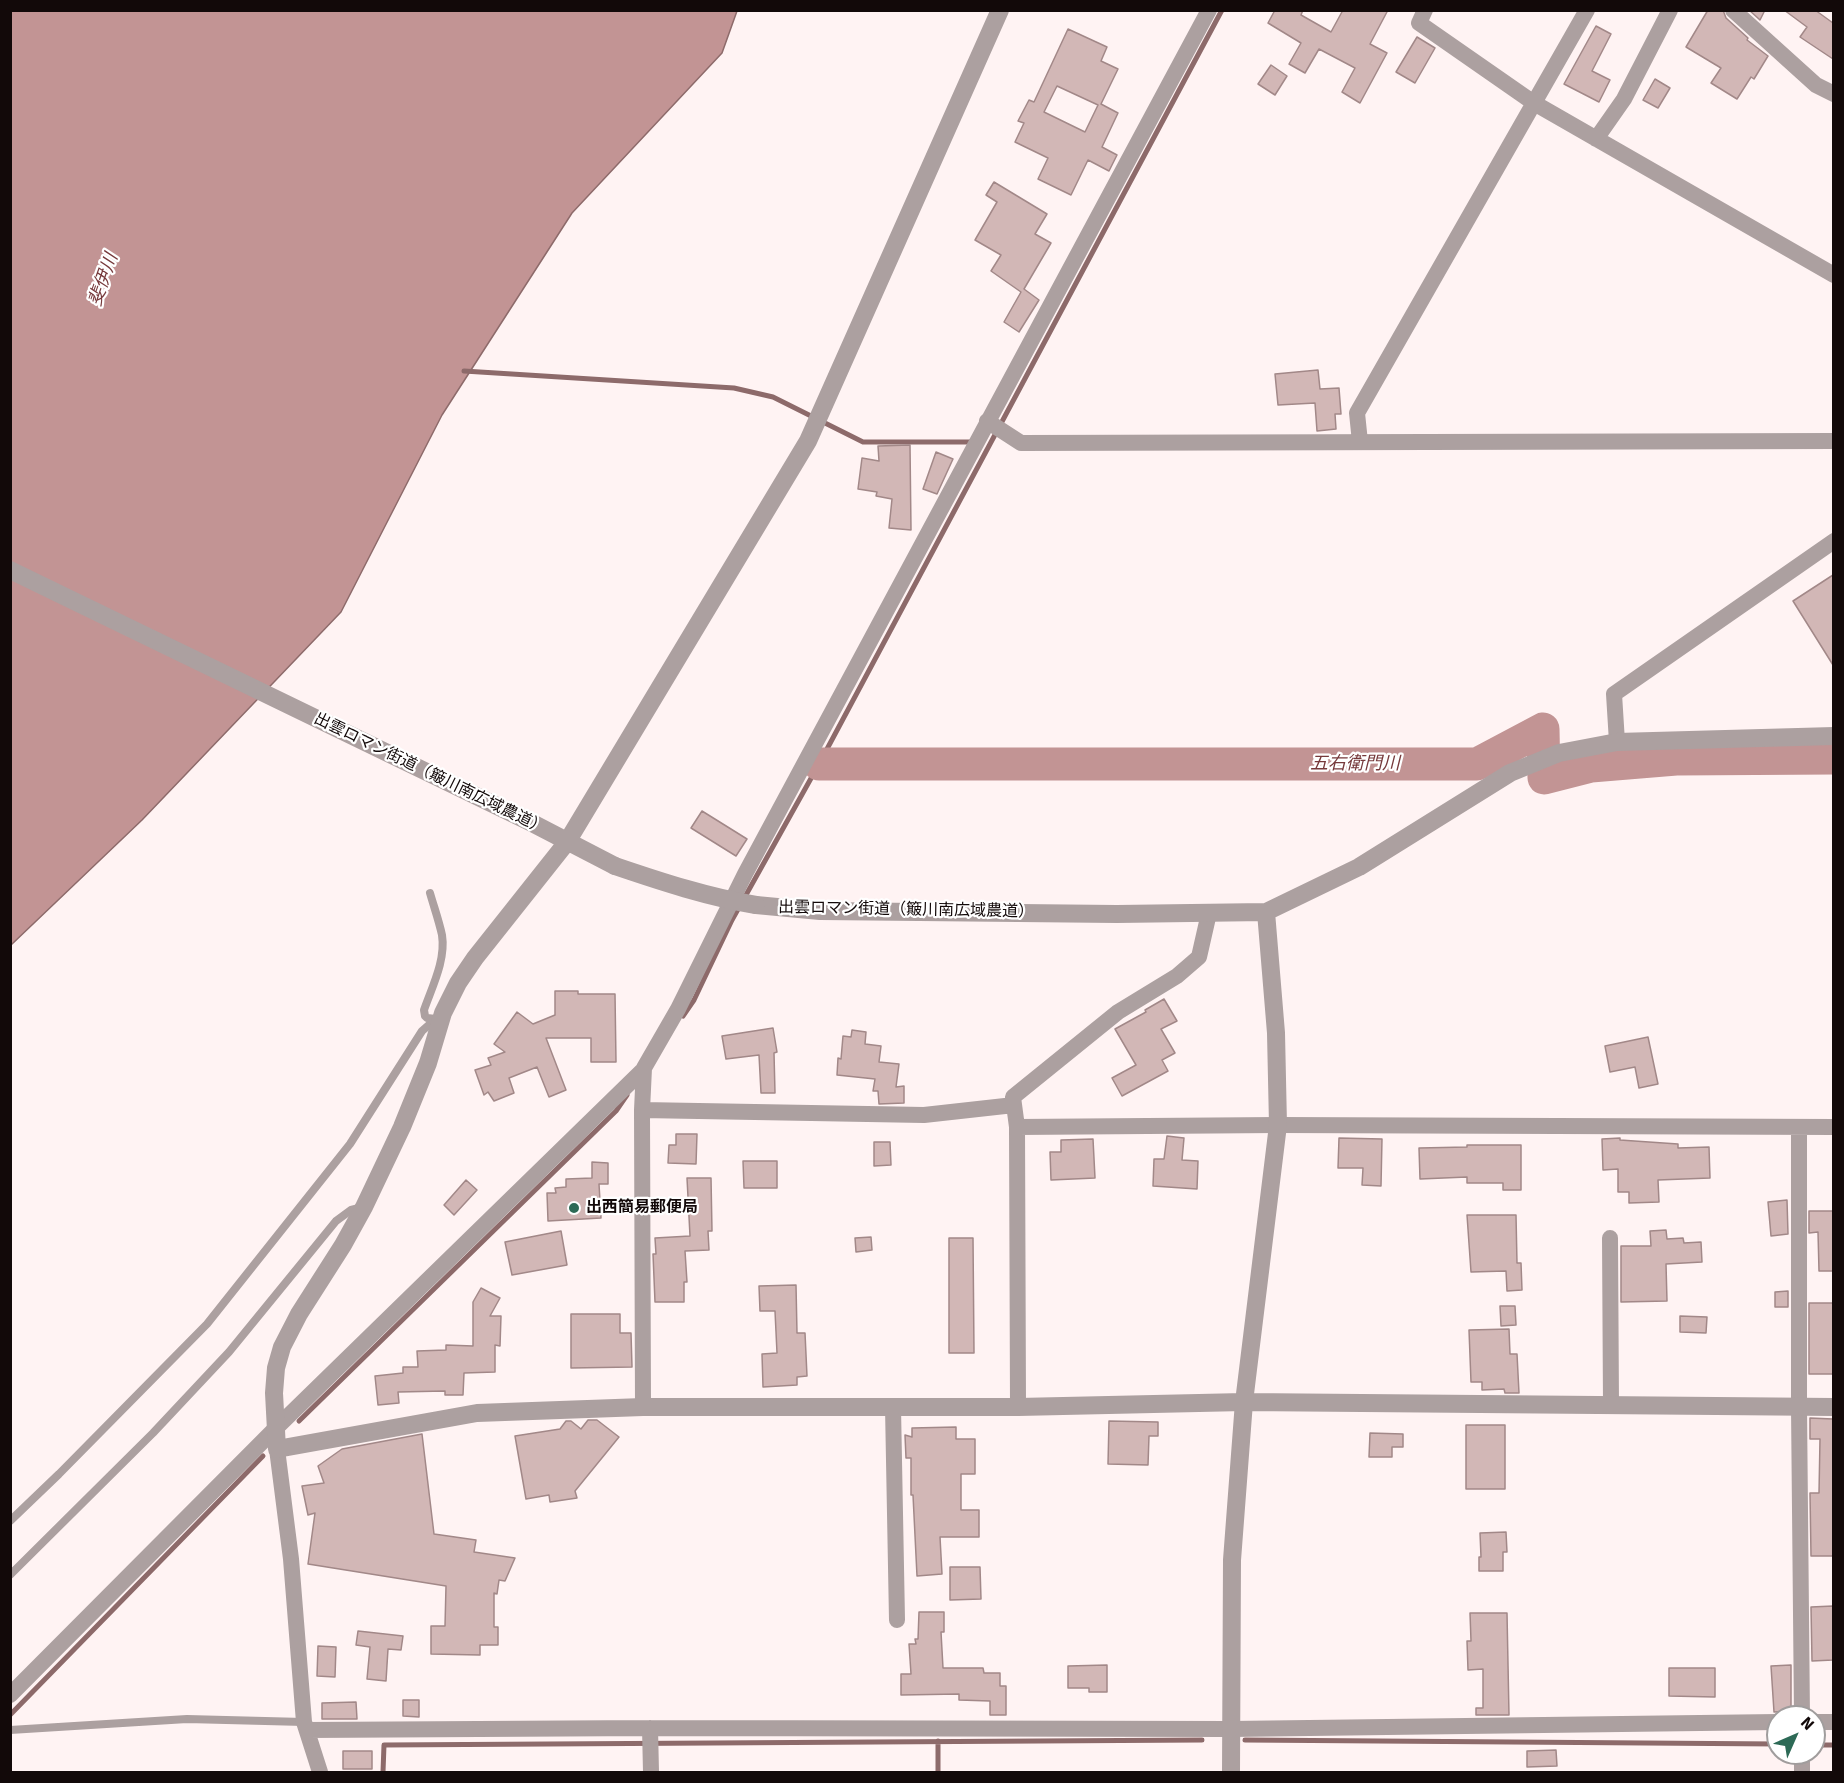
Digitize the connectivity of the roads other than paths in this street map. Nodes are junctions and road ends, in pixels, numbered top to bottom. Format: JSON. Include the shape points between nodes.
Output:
{"nodes":[{"id":1,"x":1000,"y":10,"type":"edge"},
{"id":2,"x":1209,"y":10,"type":"edge"},
{"id":3,"x":1425,"y":10,"type":"edge"},
{"id":4,"x":1587,"y":10,"type":"edge"},
{"id":5,"x":1670,"y":10,"type":"edge"},
{"id":6,"x":1733,"y":10,"type":"edge"},
{"id":7,"x":1833,"y":94,"type":"edge"},
{"id":8,"x":1534,"y":103,"type":"junction"},
{"id":9,"x":1596,"y":139,"type":"junction"},
{"id":10,"x":1833,"y":275,"type":"edge"},
{"id":11,"x":987,"y":421,"type":"junction"},
{"id":12,"x":1833,"y":441,"type":"edge"},
{"id":13,"x":1360,"y":442,"type":"junction"},
{"id":14,"x":1833,"y":541,"type":"edge"},
{"id":15,"x":10,"y":570,"type":"edge"},
{"id":16,"x":1833,"y":736,"type":"edge"},
{"id":17,"x":1617,"y":742,"type":"junction"},
{"id":18,"x":567,"y":842,"type":"junction"},
{"id":19,"x":430,"y":893,"type":"dead end"},
{"id":20,"x":1266,"y":912,"type":"junction"},
{"id":21,"x":1209,"y":913,"type":"junction"},
{"id":22,"x":439,"y":1016,"type":"junction"},
{"id":23,"x":644,"y":1070,"type":"junction"},
{"id":24,"x":1014,"y":1105,"type":"junction"},
{"id":25,"x":642,"y":1110,"type":"junction"},
{"id":26,"x":1278,"y":1125,"type":"junction"},
{"id":27,"x":1017,"y":1127,"type":"junction"},
{"id":28,"x":1833,"y":1127,"type":"edge"},
{"id":29,"x":1799,"y":1128,"type":"junction"},
{"id":30,"x":364,"y":1207,"type":"junction"},
{"id":31,"x":1610,"y":1238,"type":"dead end"},
{"id":32,"x":1244,"y":1401,"type":"junction"},
{"id":33,"x":1611,"y":1405,"type":"junction"},
{"id":34,"x":643,"y":1407,"type":"junction"},
{"id":35,"x":893,"y":1407,"type":"junction"},
{"id":36,"x":1018,"y":1407,"type":"junction"},
{"id":37,"x":1799,"y":1407,"type":"junction"},
{"id":38,"x":1833,"y":1407,"type":"edge"},
{"id":39,"x":275,"y":1429,"type":"junction"},
{"id":40,"x":277,"y":1449,"type":"junction"},
{"id":41,"x":10,"y":1521,"type":"edge"},
{"id":42,"x":10,"y":1575,"type":"edge"},
{"id":43,"x":897,"y":1620,"type":"dead end"},
{"id":44,"x":10,"y":1695,"type":"edge"},
{"id":45,"x":1802,"y":1705,"type":"edge"},
{"id":46,"x":1766,"y":1722,"type":"edge"},
{"id":47,"x":305,"y":1726,"type":"junction"},
{"id":48,"x":650,"y":1728,"type":"junction"},
{"id":49,"x":1231,"y":1729,"type":"junction"},
{"id":50,"x":10,"y":1730,"type":"edge"},
{"id":51,"x":320,"y":1773,"type":"edge"},
{"id":52,"x":651,"y":1773,"type":"edge"},
{"id":53,"x":1231,"y":1773,"type":"edge"}],
"edges":[{"from":1,"to":18,"type":"street","via":[[808,441]]},
{"from":2,"to":11,"type":"street"},
{"from":3,"to":8,"type":"street","via":[[1419,22]]},
{"from":4,"to":8,"type":"street"},
{"from":5,"to":9,"type":"street","via":[[1624,99]]},
{"from":6,"to":7,"type":"street","via":[[1816,85]]},
{"from":8,"to":9,"type":"street"},
{"from":8,"to":13,"type":"street","via":[[1357,413]]},
{"from":9,"to":10,"type":"street"},
{"from":11,"to":13,"type":"street","via":[[1022,443]]},
{"from":11,"to":23,"type":"street"},
{"from":12,"to":13,"type":"street"},
{"from":14,"to":17,"type":"street","via":[[1614,694]]},
{"from":15,"to":18,"type":"street","name":"出雲ロマン街道（簸川南広域農道）"},
{"from":16,"to":17,"type":"street","name":"出雲ロマン街道（簸川南広域農道）"},
{"from":17,"to":20,"type":"street","name":"出雲ロマン街道（簸川南広域農道）","via":[[1559,753],[1510,772],[1359,867]]},
{"from":18,"to":21,"type":"street","name":"出雲ロマン街道（簸川南広域農道）","bridge":true,"via":[[615,866],[666,884],[756,905],[820,911]]},
{"from":18,"to":22,"type":"street","via":[[475,958]]},
{"from":19,"to":22,"type":"lane","via":[[442,951],[424,1010],[427,1018]]},
{"from":20,"to":21,"type":"street","name":"出雲ロマン街道（簸川南広域農道）"},
{"from":20,"to":26,"type":"street","via":[[1276,1033]]},
{"from":21,"to":24,"type":"street","via":[[1199,957],[1177,976],[1118,1012],[1013,1096]]},
{"from":22,"to":30,"type":"street","via":[[428,1063]]},
{"from":22,"to":41,"type":"lane","via":[[422,1031],[350,1144],[207,1324]]},
{"from":23,"to":25,"type":"street"},
{"from":23,"to":39,"type":"street"},
{"from":24,"to":25,"type":"street","via":[[924,1115]]},
{"from":24,"to":27,"type":"street"},
{"from":25,"to":34,"type":"street"},
{"from":26,"to":27,"type":"street"},
{"from":26,"to":29,"type":"street"},
{"from":26,"to":32,"type":"street"},
{"from":27,"to":36,"type":"street"},
{"from":28,"to":29,"type":"street"},
{"from":29,"to":37,"type":"street"},
{"from":30,"to":39,"type":"street","via":[[282,1347],[276,1368]]},
{"from":30,"to":42,"type":"lane","via":[[351,1210],[336,1221],[229,1352]]},
{"from":31,"to":33,"type":"street"},
{"from":32,"to":33,"type":"street"},
{"from":32,"to":36,"type":"street"},
{"from":32,"to":49,"type":"street","via":[[1232,1560]]},
{"from":33,"to":37,"type":"street"},
{"from":34,"to":35,"type":"street"},
{"from":34,"to":40,"type":"street","via":[[477,1413]]},
{"from":35,"to":36,"type":"street"},
{"from":35,"to":43,"type":"street"},
{"from":37,"to":38,"type":"street"},
{"from":37,"to":45,"type":"street"},
{"from":39,"to":40,"type":"street"},
{"from":39,"to":44,"type":"street"},
{"from":40,"to":47,"type":"street"},
{"from":46,"to":49,"type":"street"},
{"from":47,"to":48,"type":"street"},
{"from":47,"to":50,"type":"lane","via":[[187,1719]]},
{"from":47,"to":51,"type":"street"},
{"from":48,"to":49,"type":"street"},
{"from":48,"to":52,"type":"street"},
{"from":49,"to":53,"type":"street"}]}
